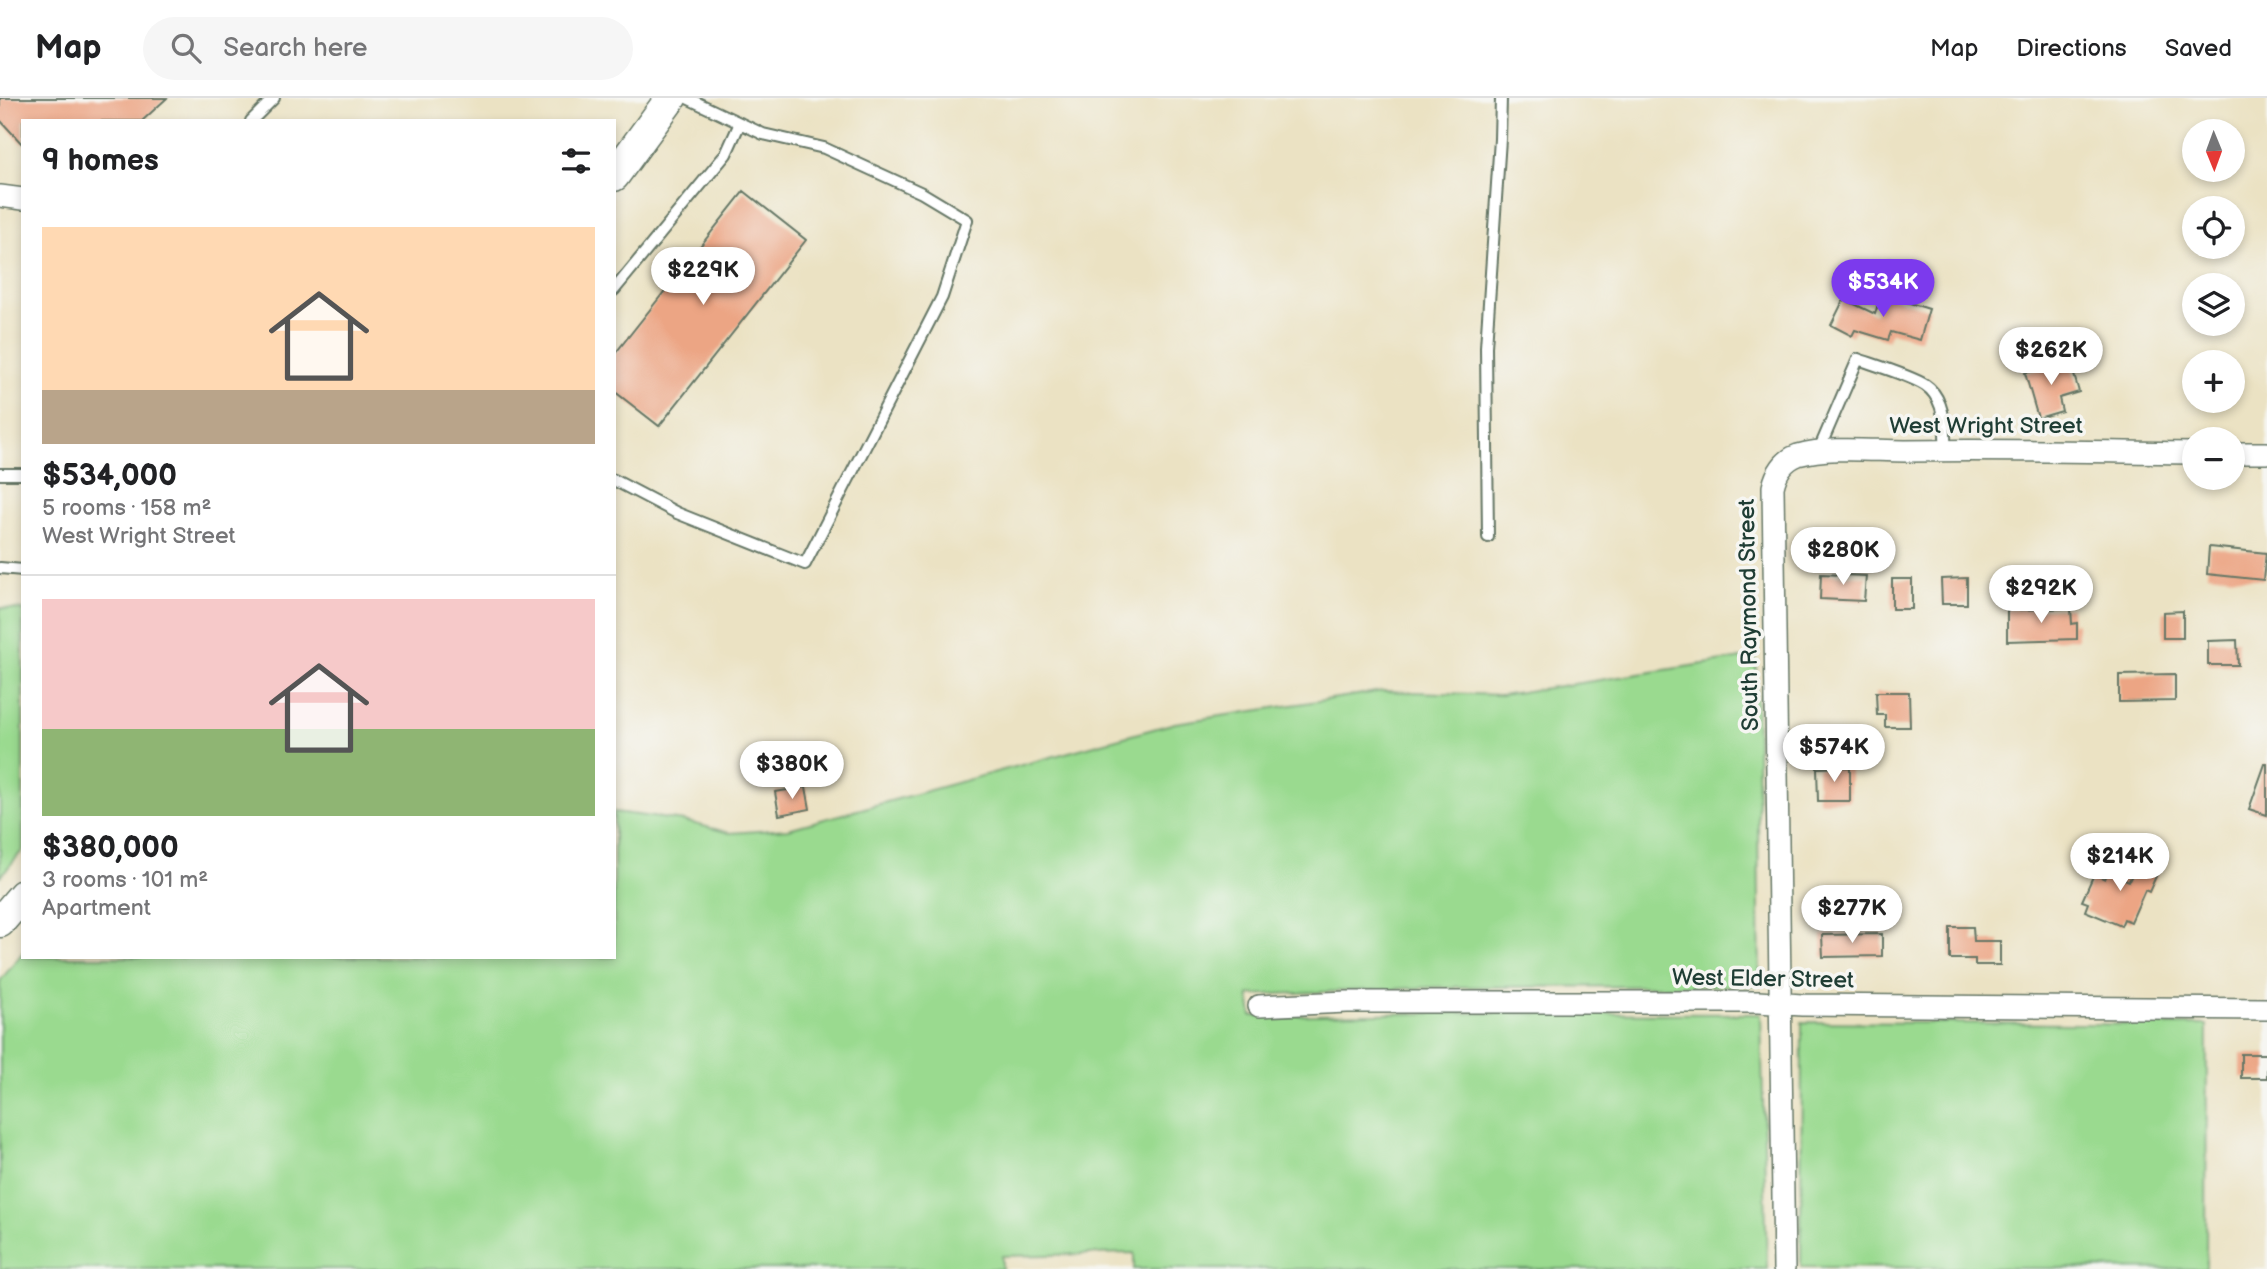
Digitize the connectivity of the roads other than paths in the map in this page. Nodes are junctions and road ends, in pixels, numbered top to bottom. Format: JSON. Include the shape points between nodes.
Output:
{"nodes":[{"id":1,"x":274,"y":98,"type":"edge"},
{"id":2,"x":671,"y":98,"type":"edge"},
{"id":3,"x":687,"y":98,"type":"edge"},
{"id":4,"x":1501,"y":98,"type":"edge"},
{"id":5,"x":253,"y":119,"type":"edge"},
{"id":6,"x":740,"y":123,"type":"junction"},
{"id":7,"x":616,"y":173,"type":"edge"},
{"id":8,"x":0,"y":196,"type":"edge"},
{"id":9,"x":21,"y":199,"type":"edge"},
{"id":10,"x":616,"y":288,"type":"edge"},
{"id":11,"x":1945,"y":450,"type":"junction"},
{"id":12,"x":1818,"y":452,"type":"junction"},
{"id":13,"x":2182,"y":453,"type":"edge"},
{"id":14,"x":2245,"y":453,"type":"edge"},
{"id":15,"x":2267,"y":453,"type":"edge"},
{"id":16,"x":1782,"y":466,"type":"joint"},
{"id":17,"x":0,"y":474,"type":"edge"},
{"id":18,"x":21,"y":474,"type":"edge"},
{"id":19,"x":616,"y":481,"type":"edge"},
{"id":20,"x":1488,"y":537,"type":"dead end"},
{"id":21,"x":0,"y":568,"type":"edge"},
{"id":22,"x":21,"y":570,"type":"edge"},
{"id":23,"x":21,"y":897,"type":"edge"},
{"id":24,"x":0,"y":922,"type":"edge"},
{"id":25,"x":1779,"y":1003,"type":"junction"},
{"id":26,"x":1259,"y":1006,"type":"dead end"},
{"id":27,"x":2267,"y":1009,"type":"edge"},
{"id":28,"x":1784,"y":1269,"type":"edge"}],
"edges":[{"from":1,"to":5,"type":"lane"},
{"from":2,"to":7,"type":"street"},
{"from":3,"to":6,"type":"lane"},
{"from":4,"to":20,"type":"lane","via":[[1486,347]]},
{"from":6,"to":10,"type":"lane","via":[[726,154]]},
{"from":6,"to":19,"type":"lane","via":[[763,134],[824,148],[922,193],[967,220],[942,297],[805,564],[677,513]]},
{"from":8,"to":9,"type":"street"},
{"from":11,"to":12,"type":"street","name":"West Wright Street"},
{"from":11,"to":12,"type":"lane","via":[[1941,407],[1926,385],[1858,359]]},
{"from":11,"to":13,"type":"street","name":"West Wright Street"},
{"from":12,"to":16,"type":"street","name":"West Wright Street","via":[[1796,456]]},
{"from":14,"to":15,"type":"street"},
{"from":16,"to":25,"type":"street","name":"South Raymond Street","via":[[1773,487]]},
{"from":17,"to":18,"type":"lane"},
{"from":21,"to":22,"type":"lane"},
{"from":23,"to":24,"type":"street"},
{"from":25,"to":26,"type":"street","name":"West Elder Street"},
{"from":25,"to":27,"type":"street","name":"West Elder Street"},
{"from":25,"to":28,"type":"street","name":"South Raymond Street"}]}
